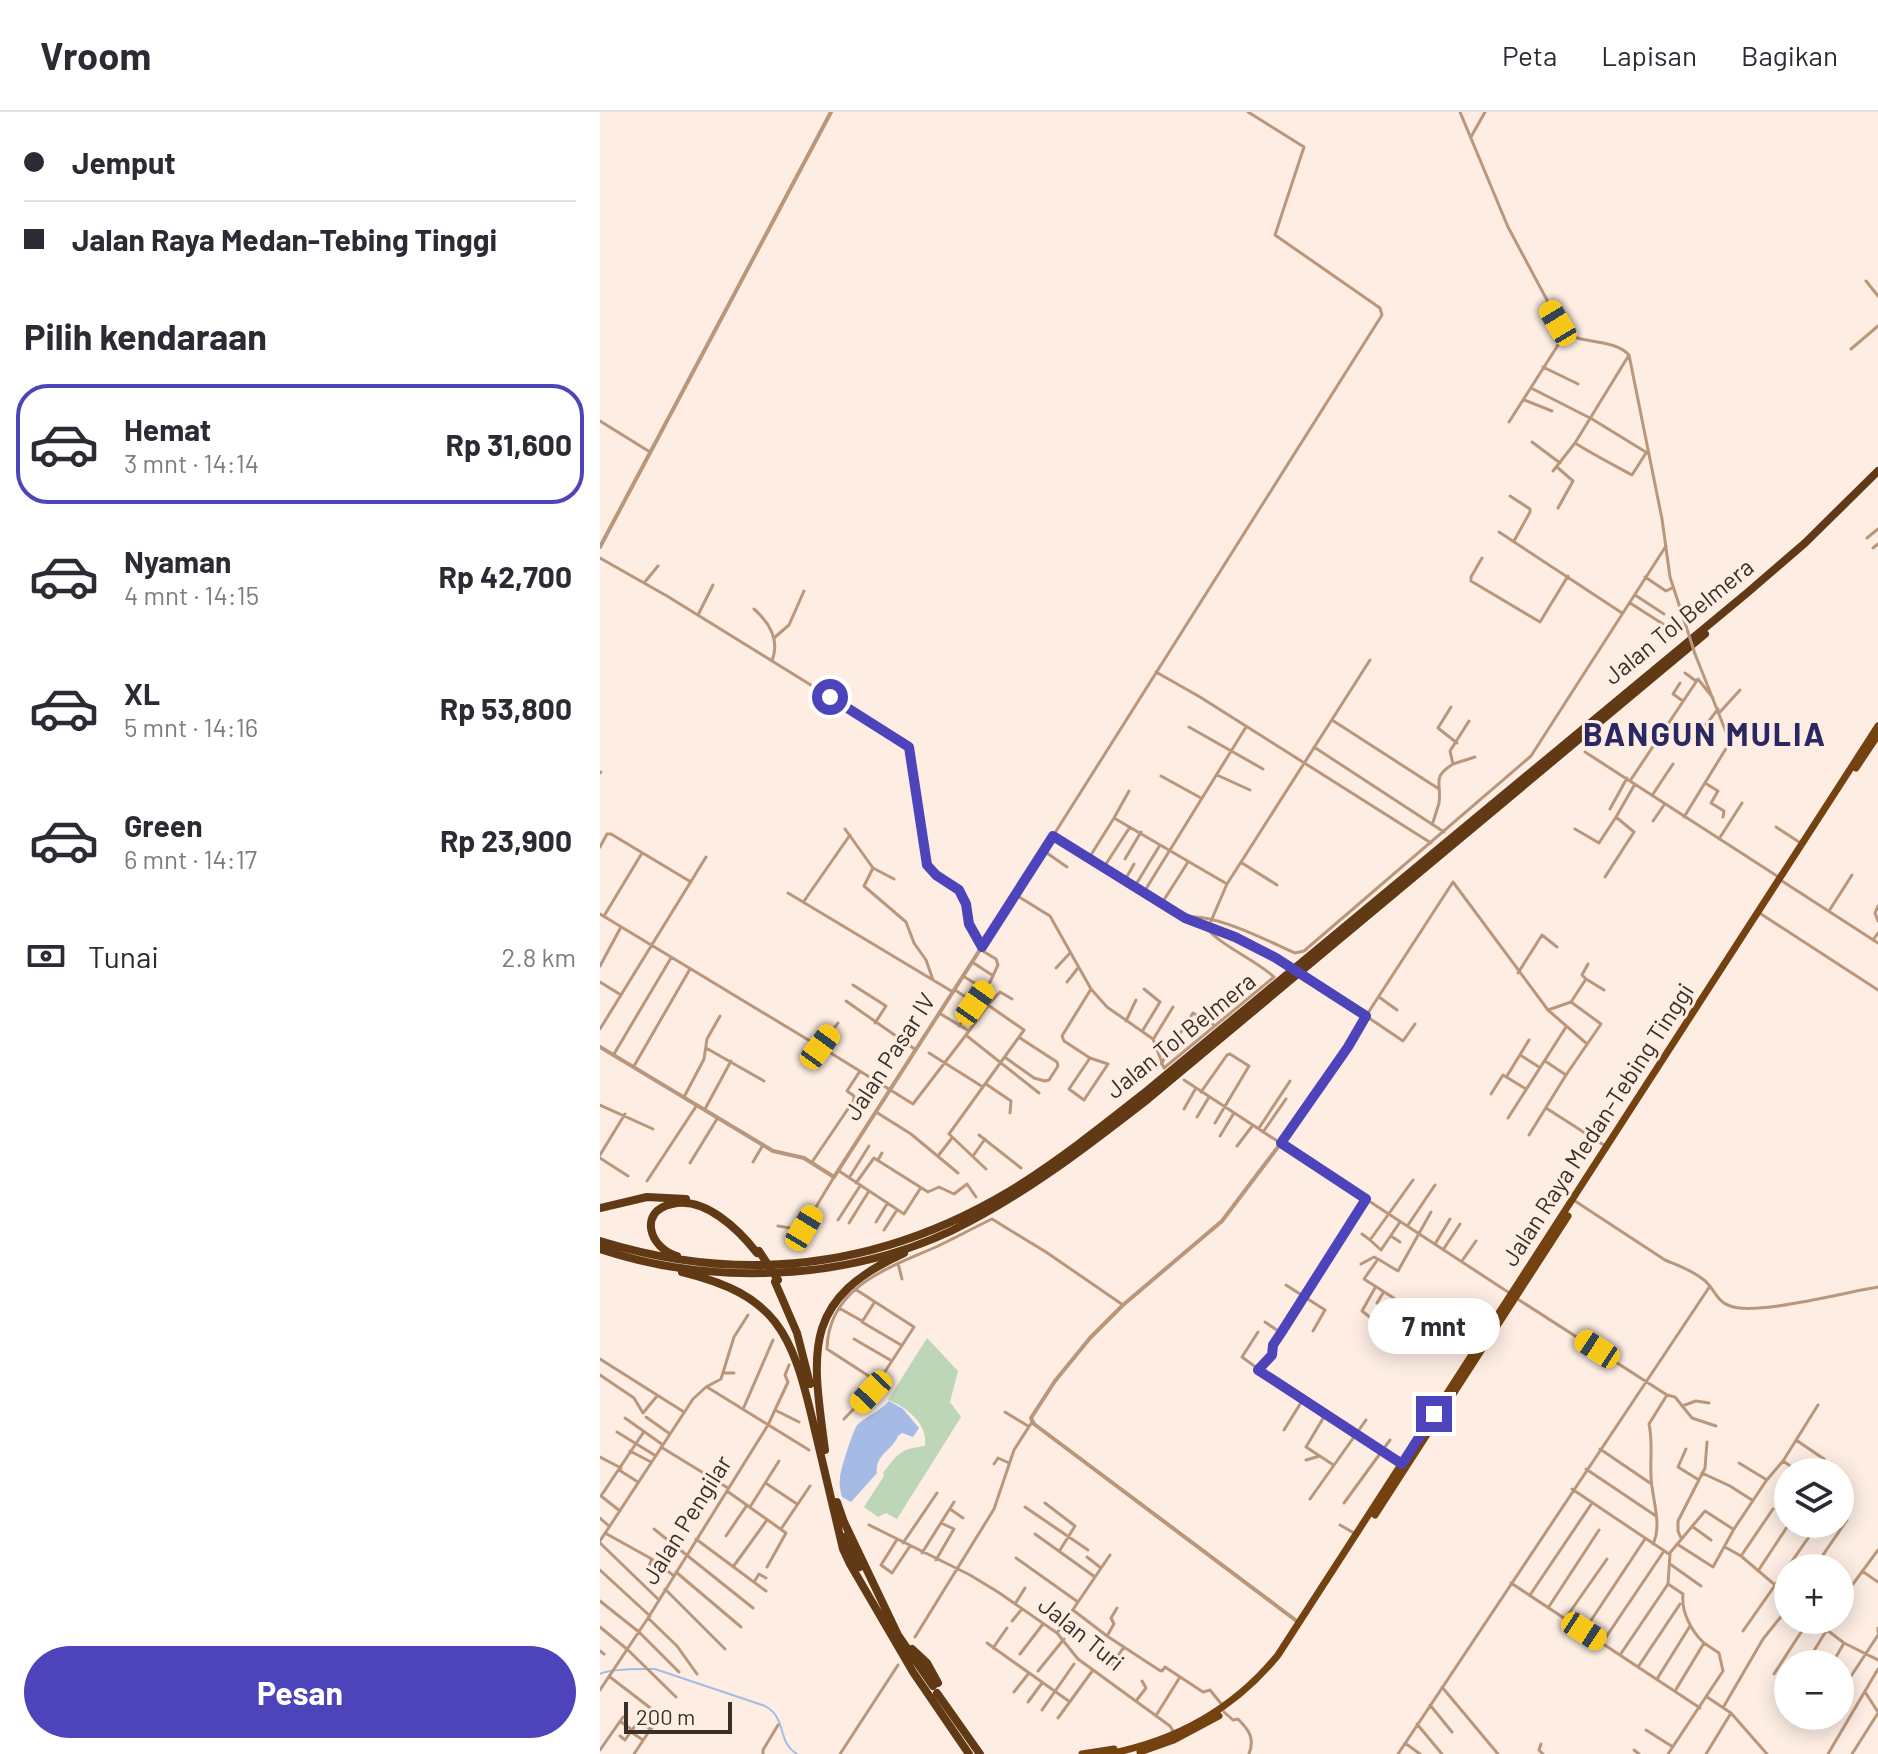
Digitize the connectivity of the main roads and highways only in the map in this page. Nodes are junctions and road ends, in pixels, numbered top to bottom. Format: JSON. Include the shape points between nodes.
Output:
{"nodes":[{"id":1,"x":1878,"y":471,"type":"edge"},
{"id":2,"x":1878,"y":478,"type":"edge"},
{"id":3,"x":1783,"y":565,"type":"junction"},
{"id":4,"x":1878,"y":726,"type":"edge"},
{"id":5,"x":1878,"y":735,"type":"edge"},
{"id":6,"x":1781,"y":880,"type":"junction"},
{"id":7,"x":1575,"y":1201,"type":"junction"},
{"id":8,"x":600,"y":1208,"type":"edge"},
{"id":9,"x":948,"y":1232,"type":"junction"},
{"id":10,"x":600,"y":1241,"type":"edge"},
{"id":11,"x":600,"y":1249,"type":"edge"},
{"id":12,"x":758,"y":1252,"type":"junction"},
{"id":13,"x":631,"y":1258,"type":"junction"},
{"id":14,"x":713,"y":1265,"type":"junction"},
{"id":15,"x":777,"y":1281,"type":"junction"},
{"id":16,"x":1513,"y":1296,"type":"junction"},
{"id":17,"x":825,"y":1452,"type":"junction"},
{"id":18,"x":823,"y":1464,"type":"junction"},
{"id":19,"x":937,"y":1691,"type":"junction"},
{"id":20,"x":1224,"y":1710,"type":"junction"},
{"id":21,"x":1145,"y":1749,"type":"edge"},
{"id":22,"x":969,"y":1754,"type":"edge"},
{"id":23,"x":978,"y":1754,"type":"edge"},
{"id":24,"x":1082,"y":1754,"type":"edge"},
{"id":25,"x":1108,"y":1754,"type":"edge"},
{"id":26,"x":1130,"y":1754,"type":"edge"}],
"edges":[{"from":1,"to":3,"type":"highway","name":"Jalan Tol Belmera"},
{"from":2,"to":3,"type":"highway","name":"Jalan Tol Belmera"},
{"from":3,"to":9,"type":"highway","name":"Jalan Tol Belmera","via":[[1148,1099],[1036,1182]]},
{"from":3,"to":14,"type":"highway","name":"Jalan Tol Belmera","via":[[1143,1094],[1034,1176],[971,1213],[895,1244],[831,1260]]},
{"from":4,"to":6,"type":"highway","name":"Jalan Raya Medan-Tebing Tinggi"},
{"from":5,"to":6,"type":"highway","name":"Jalan Raya Medan-Tebing Tinggi"},
{"from":6,"to":7,"type":"highway","name":"Jalan Raya Medan-Tebing Tinggi"},
{"from":6,"to":7,"type":"highway","name":"Jalan Raya Medan-Tebing Tinggi"},
{"from":7,"to":16,"type":"highway","name":"Jalan Raya Medan-Tebing Tinggi"},
{"from":8,"to":12,"type":"highway","via":[[656,1196],[697,1202],[736,1225]]},
{"from":9,"to":13,"type":"highway","name":"Jalan Tol Belmera","via":[[877,1256],[796,1271],[706,1271]]},
{"from":9,"to":17,"type":"highway","via":[[862,1274],[829,1309],[819,1335],[816,1367]]},
{"from":10,"to":14,"type":"highway","name":"Jalan Tol Belmera"},
{"from":11,"to":13,"type":"highway","name":"Jalan Tol Belmera"},
{"from":12,"to":14,"type":"highway","via":[[733,1227],[699,1207],[675,1203],[658,1211],[651,1222],[658,1247]]},
{"from":12,"to":15,"type":"highway","bridge":true},
{"from":13,"to":18,"type":"highway","via":[[726,1286],[748,1296],[772,1317],[799,1364]]},
{"from":15,"to":17,"type":"highway","via":[[800,1332]]},
{"from":15,"to":18,"type":"highway","via":[[802,1351]]},
{"from":16,"to":20,"type":"highway","name":"Jalan Raya Medan-Tebing Tinggi","via":[[1267,1669]]},
{"from":16,"to":20,"type":"highway","name":"Jalan Raya Medan-Tebing Tinggi","via":[[1290,1647],[1260,1683]]},
{"from":17,"to":19,"type":"highway","via":[[844,1522],[898,1635]]},
{"from":18,"to":19,"type":"highway","via":[[850,1564],[888,1630]]},
{"from":19,"to":22,"type":"highway"},
{"from":19,"to":23,"type":"highway"},
{"from":19,"to":23,"type":"highway"},
{"from":20,"to":21,"type":"highway","name":"Jalan Raya Medan-Tebing Tinggi"},
{"from":20,"to":21,"type":"highway","name":"Jalan Raya Medan-Tebing Tinggi","via":[[1193,1731]]},
{"from":21,"to":24,"type":"highway"},
{"from":21,"to":25,"type":"highway"},
{"from":21,"to":26,"type":"highway"}]}
